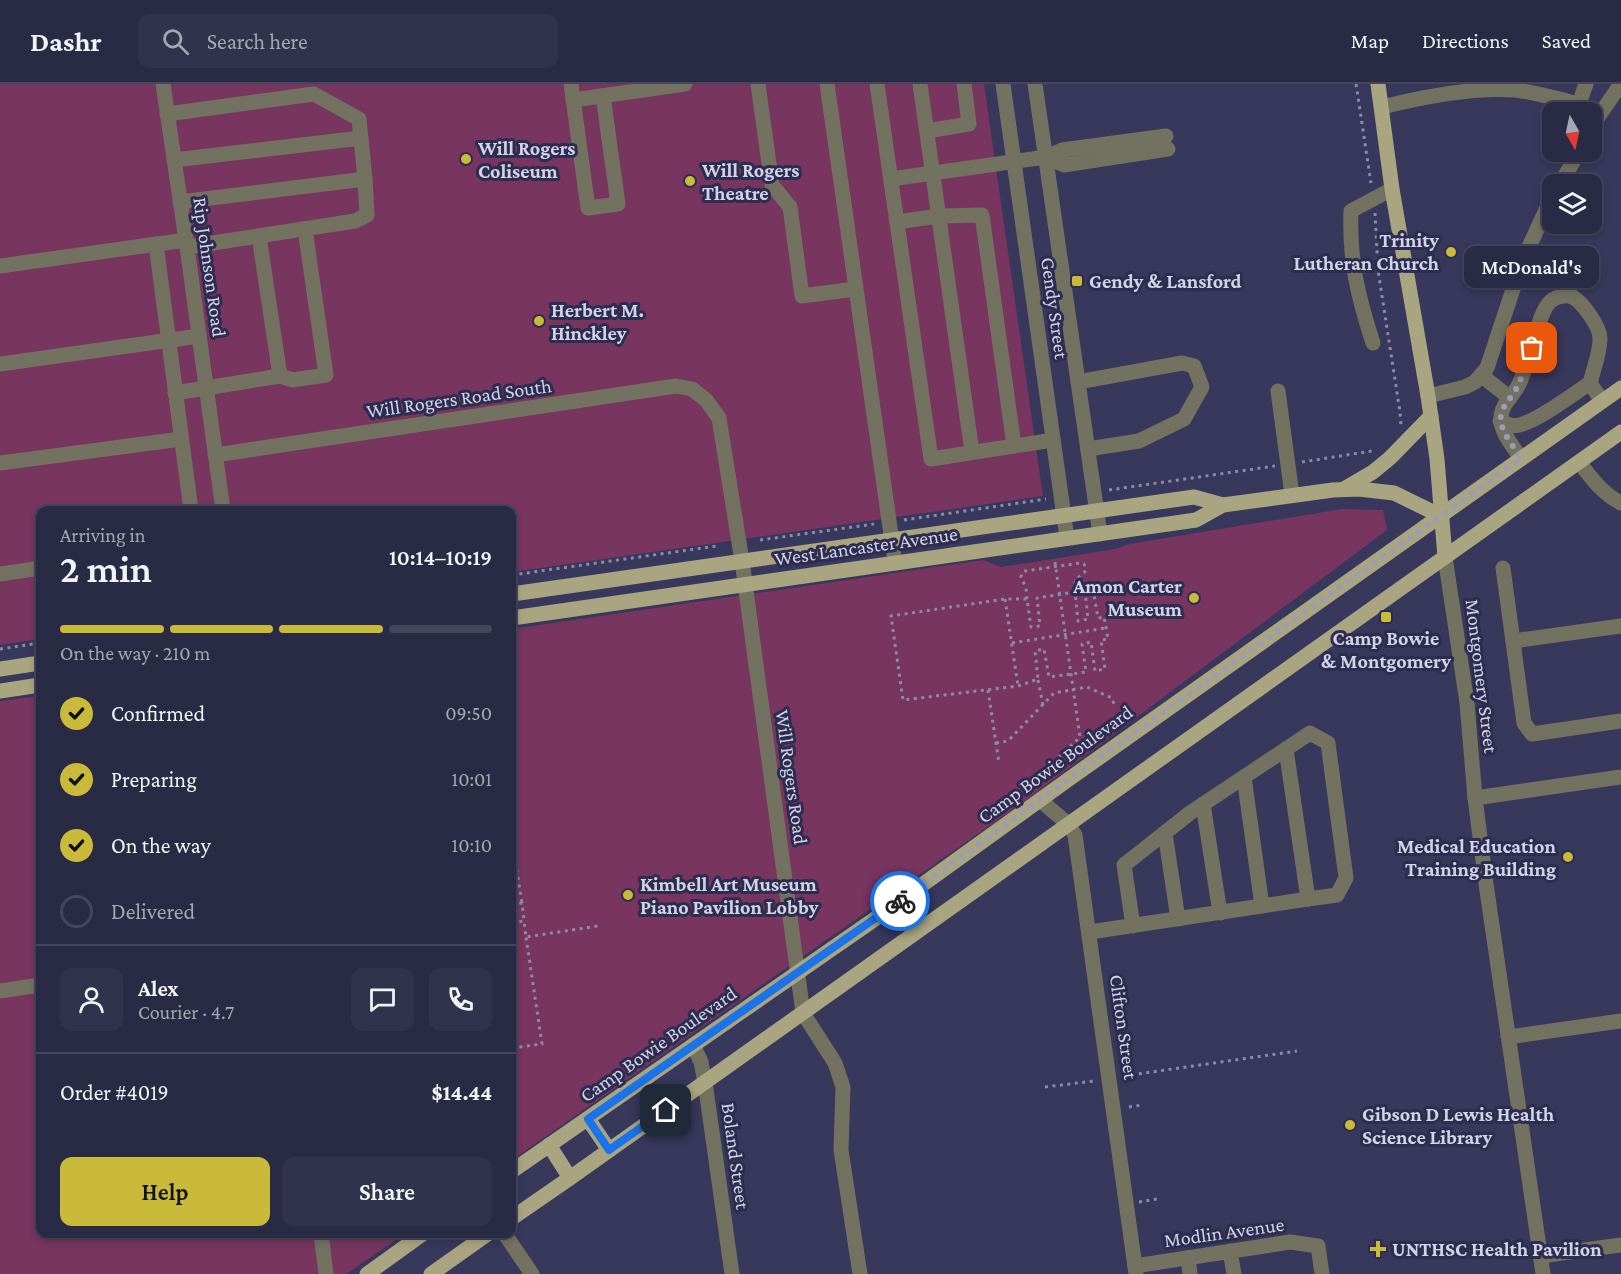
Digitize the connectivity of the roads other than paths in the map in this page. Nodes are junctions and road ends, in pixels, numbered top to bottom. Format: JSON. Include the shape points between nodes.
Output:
{"nodes":[{"id":1,"x":163,"y":84,"type":"edge"},
{"id":2,"x":571,"y":84,"type":"edge"},
{"id":3,"x":685,"y":84,"type":"edge"},
{"id":4,"x":758,"y":84,"type":"edge"},
{"id":5,"x":827,"y":84,"type":"edge"},
{"id":6,"x":877,"y":84,"type":"edge"},
{"id":7,"x":920,"y":84,"type":"edge"},
{"id":8,"x":964,"y":84,"type":"edge"},
{"id":9,"x":1003,"y":84,"type":"edge"},
{"id":10,"x":1035,"y":84,"type":"edge"},
{"id":11,"x":1378,"y":84,"type":"edge"},
{"id":12,"x":1586,"y":84,"type":"edge"},
{"id":13,"x":1621,"y":84,"type":"edge"},
{"id":14,"x":603,"y":96,"type":"junction"},
{"id":15,"x":573,"y":100,"type":"junction"},
{"id":16,"x":1573,"y":102,"type":"edge"},
{"id":17,"x":1580,"y":102,"type":"edge"},
{"id":18,"x":1382,"y":107,"type":"junction"},
{"id":19,"x":1602,"y":113,"type":"edge"},
{"id":20,"x":167,"y":114,"type":"junction"},
{"id":21,"x":927,"y":131,"type":"junction"},
{"id":22,"x":361,"y":138,"type":"junction"},
{"id":23,"x":1167,"y":142,"type":"dead end"},
{"id":24,"x":1046,"y":157,"type":"junction"},
{"id":25,"x":174,"y":160,"type":"junction"},
{"id":26,"x":1014,"y":162,"type":"junction"},
{"id":27,"x":933,"y":173,"type":"junction"},
{"id":28,"x":365,"y":179,"type":"junction"},
{"id":29,"x":891,"y":179,"type":"junction"},
{"id":30,"x":1392,"y":189,"type":"junction"},
{"id":31,"x":180,"y":202,"type":"junction"},
{"id":32,"x":939,"y":216,"type":"junction"},
{"id":33,"x":1542,"y":219,"type":"edge"},
{"id":34,"x":897,"y":222,"type":"junction"},
{"id":35,"x":305,"y":229,"type":"junction"},
{"id":36,"x":259,"y":236,"type":"junction"},
{"id":37,"x":156,"y":244,"type":"junction"},
{"id":38,"x":187,"y":244,"type":"junction"},
{"id":39,"x":0,"y":266,"type":"edge"},
{"id":40,"x":1520,"y":267,"type":"junction"},
{"id":41,"x":855,"y":289,"type":"junction"},
{"id":42,"x":1573,"y":297,"type":"junction"},
{"id":43,"x":200,"y":336,"type":"junction"},
{"id":44,"x":168,"y":340,"type":"junction"},
{"id":45,"x":1373,"y":343,"type":"dead end"},
{"id":46,"x":0,"y":364,"type":"edge"},
{"id":47,"x":1481,"y":375,"type":"junction"},
{"id":48,"x":280,"y":376,"type":"junction"},
{"id":49,"x":1078,"y":382,"type":"junction"},
{"id":50,"x":1590,"y":382,"type":"junction"},
{"id":51,"x":206,"y":388,"type":"junction"},
{"id":52,"x":1621,"y":388,"type":"edge"},
{"id":53,"x":1278,"y":391,"type":"dead end"},
{"id":54,"x":175,"y":393,"type":"junction"},
{"id":55,"x":1428,"y":396,"type":"junction"},
{"id":56,"x":1510,"y":398,"type":"junction"},
{"id":57,"x":706,"y":400,"type":"joint"},
{"id":58,"x":1602,"y":401,"type":"junction"},
{"id":59,"x":1431,"y":416,"type":"junction"},
{"id":60,"x":1500,"y":421,"type":"junction"},
{"id":61,"x":1621,"y":432,"type":"edge"},
{"id":62,"x":181,"y":439,"type":"junction"},
{"id":63,"x":1053,"y":440,"type":"junction"},
{"id":64,"x":1014,"y":446,"type":"junction"},
{"id":65,"x":1088,"y":448,"type":"junction"},
{"id":66,"x":972,"y":452,"type":"junction"},
{"id":67,"x":215,"y":455,"type":"junction"},
{"id":68,"x":1521,"y":459,"type":"junction"},
{"id":69,"x":1579,"y":462,"type":"junction"},
{"id":70,"x":0,"y":463,"type":"edge"},
{"id":71,"x":1343,"y":489,"type":"junction"},
{"id":72,"x":1292,"y":495,"type":"junction"},
{"id":73,"x":1621,"y":503,"type":"edge"},
{"id":74,"x":1223,"y":505,"type":"junction"},
{"id":75,"x":190,"y":506,"type":"edge"},
{"id":76,"x":222,"y":506,"type":"edge"},
{"id":77,"x":1097,"y":511,"type":"junction"},
{"id":78,"x":1064,"y":515,"type":"junction"},
{"id":79,"x":1441,"y":516,"type":"junction"},
{"id":80,"x":1100,"y":534,"type":"junction"},
{"id":81,"x":1067,"y":538,"type":"junction"},
{"id":82,"x":891,"y":539,"type":"junction"},
{"id":83,"x":1445,"y":557,"type":"junction"},
{"id":84,"x":742,"y":561,"type":"junction"},
{"id":85,"x":895,"y":563,"type":"junction"},
{"id":86,"x":1503,"y":568,"type":"dead end"},
{"id":87,"x":36,"y":569,"type":"edge"},
{"id":88,"x":0,"y":574,"type":"edge"},
{"id":89,"x":745,"y":585,"type":"junction"},
{"id":90,"x":516,"y":593,"type":"edge"},
{"id":91,"x":516,"y":617,"type":"edge"},
{"id":92,"x":1621,"y":626,"type":"edge"},
{"id":93,"x":1513,"y":641,"type":"junction"},
{"id":94,"x":36,"y":664,"type":"edge"},
{"id":95,"x":0,"y":669,"type":"edge"},
{"id":96,"x":36,"y":686,"type":"edge"},
{"id":97,"x":0,"y":691,"type":"edge"},
{"id":98,"x":1621,"y":721,"type":"edge"},
{"id":99,"x":1286,"y":748,"type":"junction"},
{"id":100,"x":1244,"y":777,"type":"junction"},
{"id":101,"x":1621,"y":777,"type":"edge"},
{"id":102,"x":1475,"y":798,"type":"junction"},
{"id":103,"x":1040,"y":800,"type":"junction"},
{"id":104,"x":1203,"y":804,"type":"junction"},
{"id":105,"x":1068,"y":824,"type":"junction"},
{"id":106,"x":1165,"y":833,"type":"junction"},
{"id":107,"x":1308,"y":899,"type":"junction"},
{"id":108,"x":1262,"y":906,"type":"junction"},
{"id":109,"x":1220,"y":913,"type":"junction"},
{"id":110,"x":1178,"y":919,"type":"junction"},
{"id":111,"x":1133,"y":926,"type":"junction"},
{"id":112,"x":1090,"y":932,"type":"junction"},
{"id":113,"x":797,"y":972,"type":"junction"},
{"id":114,"x":36,"y":986,"type":"edge"},
{"id":115,"x":0,"y":991,"type":"edge"},
{"id":116,"x":803,"y":1013,"type":"junction"},
{"id":117,"x":1621,"y":1021,"type":"edge"},
{"id":118,"x":1508,"y":1037,"type":"junction"},
{"id":119,"x":693,"y":1045,"type":"junction"},
{"id":120,"x":705,"y":1082,"type":"junction"},
{"id":121,"x":588,"y":1119,"type":"junction"},
{"id":122,"x":549,"y":1145,"type":"junction"},
{"id":123,"x":609,"y":1150,"type":"junction"},
{"id":124,"x":516,"y":1168,"type":"edge"},
{"id":125,"x":570,"y":1178,"type":"junction"},
{"id":126,"x":516,"y":1215,"type":"edge"},
{"id":127,"x":322,"y":1238,"type":"edge"},
{"id":128,"x":417,"y":1238,"type":"edge"},
{"id":129,"x":482,"y":1238,"type":"edge"},
{"id":130,"x":507,"y":1238,"type":"edge"},
{"id":131,"x":1621,"y":1245,"type":"edge"},
{"id":132,"x":1230,"y":1251,"type":"junction"},
{"id":133,"x":1541,"y":1256,"type":"junction"},
{"id":134,"x":1188,"y":1258,"type":"junction"},
{"id":135,"x":1136,"y":1270,"type":"edge"},
{"id":136,"x":326,"y":1274,"type":"edge"},
{"id":137,"x":367,"y":1274,"type":"edge"},
{"id":138,"x":431,"y":1274,"type":"edge"},
{"id":139,"x":532,"y":1274,"type":"edge"},
{"id":140,"x":732,"y":1274,"type":"edge"},
{"id":141,"x":860,"y":1274,"type":"edge"},
{"id":142,"x":1190,"y":1274,"type":"edge"},
{"id":143,"x":1234,"y":1274,"type":"edge"},
{"id":144,"x":1322,"y":1274,"type":"edge"},
{"id":145,"x":1543,"y":1274,"type":"edge"}],
"edges":[{"from":1,"to":20,"type":"street","name":"Rip Johnson Road"},
{"from":2,"to":15,"type":"street"},
{"from":3,"to":14,"type":"street"},
{"from":4,"to":41,"type":"street","via":[[772,185],[790,207],[802,296]]},
{"from":5,"to":41,"type":"street"},
{"from":6,"to":29,"type":"street"},
{"from":7,"to":21,"type":"street"},
{"from":8,"to":21,"type":"street","via":[[969,124]]},
{"from":9,"to":26,"type":"street","name":"Gendy Street"},
{"from":10,"to":24,"type":"street","name":"Gendy Street"},
{"from":11,"to":18,"type":"main road","name":"Montgomery Street"},
{"from":12,"to":17,"type":"street"},
{"from":13,"to":19,"type":"street"},
{"from":14,"to":15,"type":"street"},
{"from":14,"to":15,"type":"street","via":[[618,204],[598,207],[588,208]]},
{"from":16,"to":18,"type":"street","via":[[1517,90],[1493,90],[1414,99]]},
{"from":18,"to":30,"type":"main road","name":"Montgomery Street"},
{"from":20,"to":22,"type":"street","via":[[314,94],[359,119]]},
{"from":20,"to":25,"type":"street","name":"Rip Johnson Road"},
{"from":21,"to":27,"type":"street"},
{"from":22,"to":25,"type":"street"},
{"from":22,"to":28,"type":"street"},
{"from":23,"to":24,"type":"street","via":[[1064,165]]},
{"from":24,"to":26,"type":"street"},
{"from":24,"to":49,"type":"street","name":"Gendy Street"},
{"from":25,"to":31,"type":"street","name":"Rip Johnson Road"},
{"from":26,"to":27,"type":"street"},
{"from":26,"to":63,"type":"street","name":"Gendy Street"},
{"from":27,"to":29,"type":"street"},
{"from":27,"to":32,"type":"street"},
{"from":28,"to":31,"type":"street"},
{"from":28,"to":35,"type":"street","via":[[368,215],[355,221]]},
{"from":29,"to":34,"type":"street"},
{"from":30,"to":45,"type":"street","via":[[1351,211],[1357,290]]},
{"from":30,"to":55,"type":"main road","name":"Montgomery Street"},
{"from":31,"to":38,"type":"street","name":"Rip Johnson Road"},
{"from":32,"to":34,"type":"street"},
{"from":32,"to":64,"type":"street","via":[[982,215]]},
{"from":32,"to":66,"type":"street"},
{"from":33,"to":40,"type":"street"},
{"from":34,"to":66,"type":"street","via":[[931,459]]},
{"from":35,"to":36,"type":"street"},
{"from":35,"to":48,"type":"street","via":[[327,375],[293,380]]},
{"from":36,"to":38,"type":"street"},
{"from":36,"to":48,"type":"street"},
{"from":37,"to":38,"type":"street"},
{"from":37,"to":39,"type":"street"},
{"from":37,"to":44,"type":"street"},
{"from":38,"to":43,"type":"street","name":"Rip Johnson Road"},
{"from":40,"to":42,"type":"street","via":[[1546,275]]},
{"from":40,"to":47,"type":"street","via":[[1487,368]]},
{"from":41,"to":82,"type":"street"},
{"from":42,"to":50,"type":"street","via":[[1599,330],[1598,354]]},
{"from":42,"to":56,"type":"street","via":[[1549,302]]},
{"from":43,"to":44,"type":"street"},
{"from":43,"to":51,"type":"street","name":"Rip Johnson Road"},
{"from":44,"to":46,"type":"street"},
{"from":44,"to":54,"type":"street"},
{"from":47,"to":55,"type":"street","via":[[1466,387]]},
{"from":47,"to":56,"type":"street"},
{"from":48,"to":51,"type":"street"},
{"from":49,"to":65,"type":"street","name":"Gendy Street"},
{"from":49,"to":65,"type":"street","via":[[1182,363],[1194,366],[1202,387],[1184,418],[1139,441]]},
{"from":50,"to":58,"type":"street"},
{"from":50,"to":60,"type":"street","via":[[1518,426]]},
{"from":51,"to":54,"type":"street"},
{"from":51,"to":67,"type":"street","name":"Rip Johnson Road"},
{"from":52,"to":58,"type":"main road","name":"Camp Bowie Boulevard"},
{"from":53,"to":72,"type":"street"},
{"from":54,"to":62,"type":"street"},
{"from":55,"to":59,"type":"main road","name":"Montgomery Street"},
{"from":56,"to":60,"type":"street"},
{"from":57,"to":67,"type":"street","name":"Will Rogers Road South","via":[[692,388],[676,387]]},
{"from":57,"to":84,"type":"street","name":"Will Rogers Road","via":[[719,418]]},
{"from":58,"to":68,"type":"main road","name":"Camp Bowie Boulevard"},
{"from":59,"to":71,"type":"main road","via":[[1382,465]]},
{"from":59,"to":79,"type":"main road","name":"Montgomery Street"},
{"from":60,"to":68,"type":"street"},
{"from":61,"to":69,"type":"main road"},
{"from":62,"to":70,"type":"street"},
{"from":62,"to":75,"type":"street"},
{"from":63,"to":64,"type":"street"},
{"from":63,"to":78,"type":"street","name":"Gendy Street"},
{"from":64,"to":66,"type":"street"},
{"from":65,"to":77,"type":"street","name":"Gendy Street"},
{"from":67,"to":76,"type":"street","name":"Rip Johnson Road"},
{"from":68,"to":79,"type":"main road","name":"Camp Bowie Boulevard"},
{"from":69,"to":73,"type":"street","via":[[1595,484]]},
{"from":69,"to":83,"type":"main road"},
{"from":71,"to":72,"type":"main road","name":"West Lancaster Avenue"},
{"from":71,"to":79,"type":"main road","name":"West Lancaster Avenue","via":[[1394,494]]},
{"from":72,"to":74,"type":"main road","name":"West Lancaster Avenue"},
{"from":74,"to":77,"type":"main road","name":"West Lancaster Avenue","via":[[1194,497]]},
{"from":74,"to":80,"type":"main road","name":"West Lancaster Avenue","via":[[1196,520]]},
{"from":77,"to":78,"type":"main road","name":"West Lancaster Avenue"},
{"from":77,"to":80,"type":"street","name":"Gendy Street"},
{"from":78,"to":81,"type":"street","name":"Gendy Street"},
{"from":78,"to":82,"type":"main road","name":"West Lancaster Avenue"},
{"from":79,"to":83,"type":"main road","name":"Montgomery Street"},
{"from":79,"to":103,"type":"main road","name":"Camp Bowie Boulevard"},
{"from":80,"to":81,"type":"main road","name":"West Lancaster Avenue"},
{"from":81,"to":85,"type":"main road","name":"West Lancaster Avenue"},
{"from":82,"to":84,"type":"main road","name":"West Lancaster Avenue"},
{"from":82,"to":85,"type":"street"},
{"from":83,"to":102,"type":"street","name":"Montgomery Street","via":[[1467,703]]},
{"from":83,"to":105,"type":"main road"},
{"from":84,"to":89,"type":"street","name":"Will Rogers Road"},
{"from":84,"to":90,"type":"main road","name":"West Lancaster Avenue"},
{"from":85,"to":89,"type":"main road","name":"West Lancaster Avenue"},
{"from":86,"to":93,"type":"street"},
{"from":87,"to":88,"type":"street"},
{"from":89,"to":91,"type":"main road","name":"West Lancaster Avenue"},
{"from":89,"to":113,"type":"street","name":"Will Rogers Road"},
{"from":92,"to":93,"type":"street"},
{"from":93,"to":98,"type":"street","via":[[1524,723],[1532,734]]},
{"from":94,"to":95,"type":"main road"},
{"from":96,"to":97,"type":"main road"},
{"from":99,"to":100,"type":"street"},
{"from":99,"to":107,"type":"street"},
{"from":99,"to":107,"type":"street","via":[[1310,732],[1328,743],[1346,878],[1337,895]]},
{"from":100,"to":104,"type":"street"},
{"from":100,"to":108,"type":"street"},
{"from":101,"to":102,"type":"street"},
{"from":102,"to":118,"type":"street","name":"Montgomery Street"},
{"from":103,"to":105,"type":"street"},
{"from":103,"to":113,"type":"main road","name":"Camp Bowie Boulevard"},
{"from":104,"to":106,"type":"street"},
{"from":104,"to":109,"type":"street"},
{"from":105,"to":112,"type":"street","name":"Clifton Street","via":[[1075,835]]},
{"from":105,"to":116,"type":"main road"},
{"from":106,"to":110,"type":"street"},
{"from":106,"to":111,"type":"street","via":[[1124,865]]},
{"from":107,"to":108,"type":"street"},
{"from":108,"to":109,"type":"street"},
{"from":109,"to":110,"type":"street"},
{"from":110,"to":111,"type":"street"},
{"from":111,"to":112,"type":"street"},
{"from":112,"to":135,"type":"street","name":"Clifton Street"},
{"from":113,"to":116,"type":"street","name":"Will Rogers Road"},
{"from":113,"to":119,"type":"main road","name":"Camp Bowie Boulevard"},
{"from":114,"to":115,"type":"street"},
{"from":116,"to":120,"type":"main road"},
{"from":116,"to":141,"type":"street","name":"Will Rogers Road","via":[[835,1063],[843,1087],[841,1150]]},
{"from":117,"to":118,"type":"street"},
{"from":118,"to":133,"type":"street","name":"Montgomery Street"},
{"from":119,"to":120,"type":"street","name":"Boland Street"},
{"from":119,"to":121,"type":"main road","name":"Camp Bowie Boulevard"},
{"from":120,"to":123,"type":"main road"},
{"from":120,"to":140,"type":"street","name":"Boland Street"},
{"from":121,"to":122,"type":"main road","name":"Camp Bowie Boulevard"},
{"from":121,"to":123,"type":"main road"},
{"from":122,"to":124,"type":"main road","name":"Camp Bowie Boulevard"},
{"from":122,"to":125,"type":"main road"},
{"from":123,"to":125,"type":"main road"},
{"from":125,"to":126,"type":"main road"},
{"from":127,"to":136,"type":"street"},
{"from":128,"to":137,"type":"main road"},
{"from":129,"to":138,"type":"main road"},
{"from":130,"to":139,"type":"street"},
{"from":131,"to":133,"type":"street"},
{"from":132,"to":134,"type":"street","name":"Modlin Avenue"},
{"from":132,"to":143,"type":"street"},
{"from":132,"to":144,"type":"street","name":"Modlin Avenue","via":[[1290,1242],[1318,1246]]},
{"from":133,"to":145,"type":"street","name":"Montgomery Street"},
{"from":134,"to":135,"type":"street","name":"Modlin Avenue"},
{"from":134,"to":142,"type":"street"}]}
